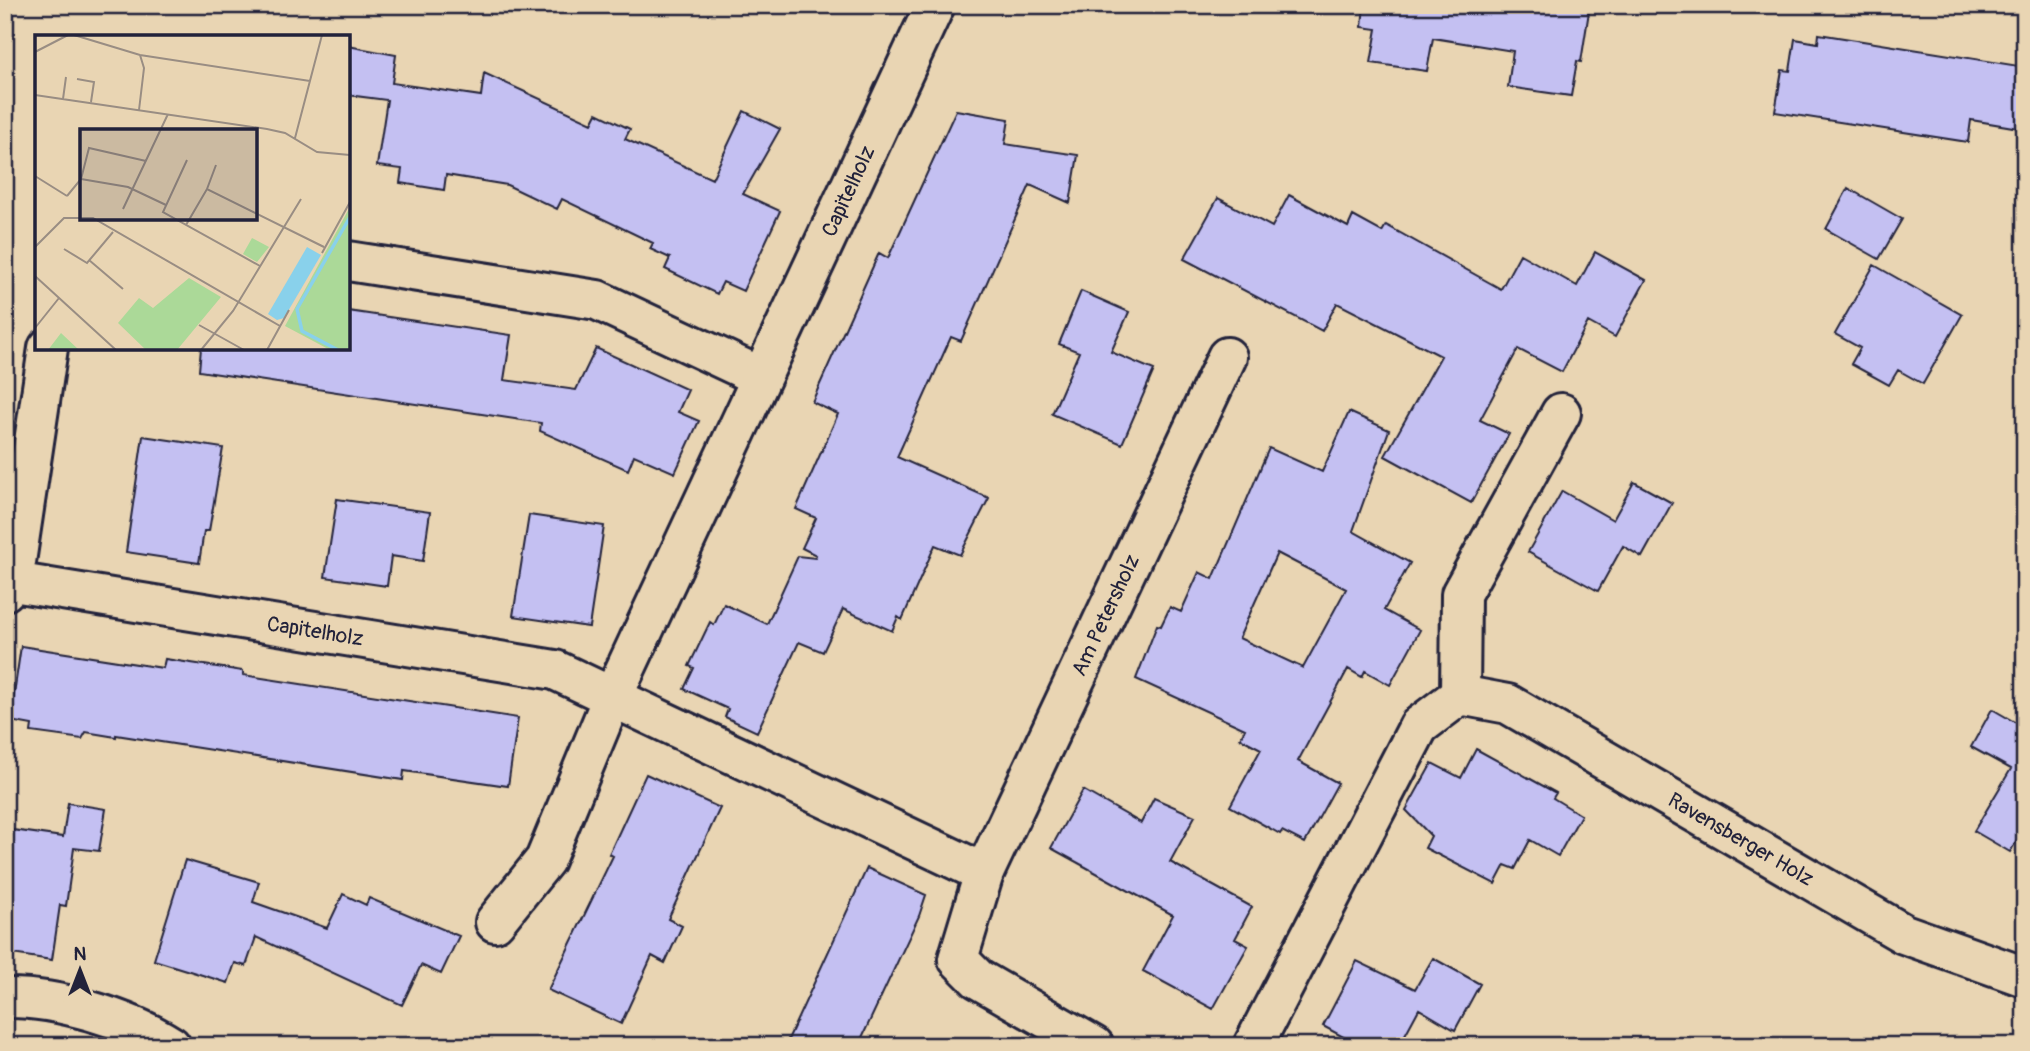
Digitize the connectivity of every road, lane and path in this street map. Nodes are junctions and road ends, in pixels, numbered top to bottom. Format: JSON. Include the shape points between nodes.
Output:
{"nodes":[{"id":1,"x":935,"y":5,"type":"edge"},
{"id":2,"x":350,"y":261,"type":"edge"},
{"id":3,"x":48,"y":350,"type":"edge"},
{"id":4,"x":1227,"y":357,"type":"dead end"},
{"id":5,"x":761,"y":377,"type":"junction"},
{"id":6,"x":1561,"y":413,"type":"dead end"},
{"id":7,"x":9,"y":586,"type":"edge"},
{"id":8,"x":1460,"y":695,"type":"junction"},
{"id":9,"x":612,"y":698,"type":"junction"},
{"id":10,"x":984,"y":873,"type":"junction"},
{"id":11,"x":495,"y":922,"type":"dead end"},
{"id":12,"x":2025,"y":977,"type":"edge"},
{"id":13,"x":5,"y":998,"type":"edge"},
{"id":14,"x":171,"y":1046,"type":"edge"},
{"id":15,"x":1094,"y":1046,"type":"edge"},
{"id":16,"x":1253,"y":1046,"type":"edge"}],
"edges":[{"from":1,"to":5,"type":"street","name":"Capitelholz"},
{"from":2,"to":5,"type":"street","via":[[597,300]]},
{"from":3,"to":7,"type":"street","name":"Capitelholz"},
{"from":4,"to":10,"type":"street","name":"Am Petersholz"},
{"from":5,"to":9,"type":"street","name":"Capitelholz"},
{"from":6,"to":8,"type":"street","via":[[1461,594]]},
{"from":7,"to":9,"type":"street","name":"Capitelholz","via":[[555,670]]},
{"from":8,"to":12,"type":"street","name":"Ravensberger Holz","via":[[1508,704],[1904,934]]},
{"from":8,"to":16,"type":"street","via":[[1419,726]]},
{"from":9,"to":10,"type":"street"},
{"from":9,"to":11,"type":"street","name":"Capitelholz","via":[[545,860]]},
{"from":10,"to":15,"type":"street","name":"Am Petersholz","via":[[958,959],[978,979]]},
{"from":13,"to":14,"type":"street","via":[[37,997],[148,1030]]}]}
